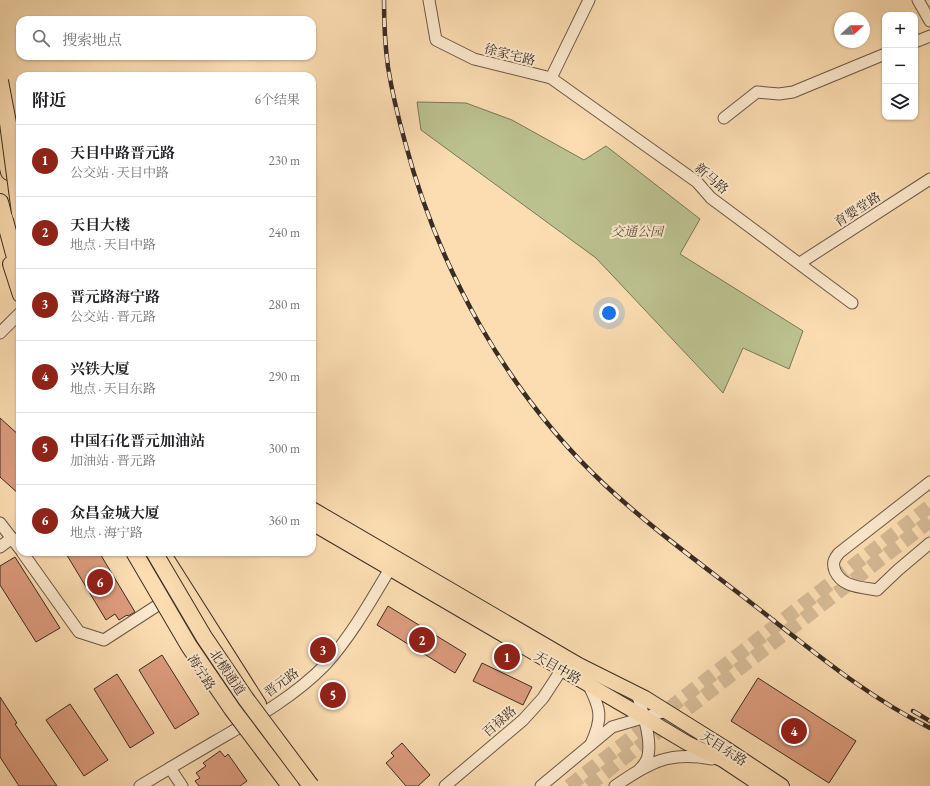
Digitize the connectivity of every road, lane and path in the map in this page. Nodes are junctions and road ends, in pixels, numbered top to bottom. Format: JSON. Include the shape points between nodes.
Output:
{"nodes":[{"id":1,"x":429,"y":0,"type":"edge"},
{"id":2,"x":590,"y":0,"type":"edge"},
{"id":3,"x":918,"y":0,"type":"edge"},
{"id":4,"x":930,"y":21,"type":"edge"},
{"id":5,"x":930,"y":36,"type":"edge"},
{"id":6,"x":918,"y":41,"type":"edge"},
{"id":7,"x":882,"y":55,"type":"edge"},
{"id":8,"x":551,"y":78,"type":"junction"},
{"id":9,"x":0,"y":81,"type":"edge"},
{"id":10,"x":0,"y":111,"type":"edge"},
{"id":11,"x":724,"y":118,"type":"dead end"},
{"id":12,"x":0,"y":137,"type":"edge"},
{"id":13,"x":930,"y":179,"type":"edge"},
{"id":14,"x":16,"y":182,"type":"edge"},
{"id":15,"x":16,"y":184,"type":"edge"},
{"id":16,"x":16,"y":199,"type":"edge"},
{"id":17,"x":0,"y":202,"type":"edge"},
{"id":18,"x":1,"y":218,"type":"edge"},
{"id":19,"x":800,"y":263,"type":"junction"},
{"id":20,"x":16,"y":264,"type":"edge"},
{"id":21,"x":16,"y":284,"type":"edge"},
{"id":22,"x":852,"y":303,"type":"dead end"},
{"id":23,"x":16,"y":317,"type":"edge"},
{"id":24,"x":0,"y":333,"type":"edge"},
{"id":25,"x":930,"y":482,"type":"edge"},
{"id":26,"x":316,"y":512,"type":"edge"},
{"id":27,"x":0,"y":523,"type":"edge"},
{"id":28,"x":316,"y":525,"type":"edge"},
{"id":29,"x":12,"y":538,"type":"junction"},
{"id":30,"x":930,"y":543,"type":"edge"},
{"id":31,"x":16,"y":544,"type":"edge"},
{"id":32,"x":0,"y":547,"type":"edge"},
{"id":33,"x":25,"y":556,"type":"edge"},
{"id":34,"x":129,"y":556,"type":"edge"},
{"id":35,"x":136,"y":556,"type":"edge"},
{"id":36,"x":156,"y":556,"type":"edge"},
{"id":37,"x":166,"y":556,"type":"edge"},
{"id":38,"x":394,"y":563,"type":"junction"},
{"id":39,"x":158,"y":605,"type":"junction"},
{"id":40,"x":562,"y":669,"type":"junction"},
{"id":41,"x":588,"y":684,"type":"junction"},
{"id":42,"x":638,"y":693,"type":"junction"},
{"id":43,"x":666,"y":711,"type":"junction"},
{"id":44,"x":264,"y":712,"type":"junction"},
{"id":45,"x":643,"y":717,"type":"junction"},
{"id":46,"x":622,"y":723,"type":"junction"},
{"id":47,"x":240,"y":727,"type":"junction"},
{"id":48,"x":648,"y":738,"type":"junction"},
{"id":49,"x":590,"y":746,"type":"junction"},
{"id":50,"x":723,"y":760,"type":"junction"},
{"id":51,"x":170,"y":768,"type":"junction"},
{"id":52,"x":638,"y":770,"type":"junction"},
{"id":53,"x":140,"y":786,"type":"edge"},
{"id":54,"x":182,"y":786,"type":"edge"},
{"id":55,"x":285,"y":786,"type":"edge"},
{"id":56,"x":290,"y":786,"type":"edge"},
{"id":57,"x":311,"y":786,"type":"edge"},
{"id":58,"x":318,"y":786,"type":"edge"},
{"id":59,"x":445,"y":786,"type":"edge"},
{"id":60,"x":541,"y":786,"type":"edge"},
{"id":61,"x":615,"y":786,"type":"edge"},
{"id":62,"x":762,"y":786,"type":"edge"},
{"id":63,"x":782,"y":786,"type":"edge"}],
"edges":[{"from":1,"to":8,"type":"street","name":"徐家宅路","via":[[436,40],[474,59]]},
{"from":2,"to":8,"type":"street"},
{"from":3,"to":4,"type":"street"},
{"from":5,"to":6,"type":"street"},
{"from":7,"to":11,"type":"street","via":[[793,92],[757,92]]},
{"from":8,"to":19,"type":"street","name":"新马路","via":[[697,182],[711,198]]},
{"from":9,"to":15,"type":"highway","bridge":true},
{"from":10,"to":14,"type":"main road"},
{"from":12,"to":16,"type":"highway","bridge":true},
{"from":13,"to":19,"type":"street","name":"育婴堂路"},
{"from":17,"to":18,"type":"highway"},
{"from":18,"to":20,"type":"highway"},
{"from":18,"to":21,"type":"main road"},
{"from":19,"to":22,"type":"street","name":"新马路"},
{"from":23,"to":24,"type":"street"},
{"from":25,"to":30,"type":"street","via":[[839,553],[834,558],[834,568],[840,580],[846,584],[877,590]]},
{"from":26,"to":38,"type":"main road","name":"天目中路"},
{"from":27,"to":29,"type":"street"},
{"from":28,"to":38,"type":"main road","name":"天目中路"},
{"from":29,"to":31,"type":"street"},
{"from":29,"to":32,"type":"street"},
{"from":33,"to":39,"type":"street","via":[[79,632],[104,640]]},
{"from":34,"to":39,"type":"main road","name":"海宁路"},
{"from":35,"to":56,"type":"highway","name":"北横通道","bridge":true,"via":[[189,646]]},
{"from":36,"to":57,"type":"highway","name":"北横通道","bridge":true,"via":[[212,649]]},
{"from":37,"to":44,"type":"main road"},
{"from":38,"to":40,"type":"main road","name":"天目中路"},
{"from":38,"to":42,"type":"main road","name":"天目中路","via":[[585,668]]},
{"from":38,"to":44,"type":"street","name":"晋元路","via":[[333,656],[291,694]]},
{"from":39,"to":47,"type":"main road","name":"海宁路","via":[[226,710]]},
{"from":40,"to":41,"type":"main road","name":"天目中路"},
{"from":40,"to":59,"type":"street","name":"百禄路","via":[[543,698],[523,720]]},
{"from":41,"to":45,"type":"main road","name":"天目中路"},
{"from":41,"to":49,"type":"street","via":[[599,706],[600,714]]},
{"from":42,"to":43,"type":"main road","name":"天目中路"},
{"from":42,"to":45,"type":"street"},
{"from":43,"to":45,"type":"street"},
{"from":43,"to":63,"type":"main road","name":"天目东路"},
{"from":44,"to":47,"type":"street","name":"晋元路"},
{"from":44,"to":58,"type":"main road"},
{"from":45,"to":46,"type":"street"},
{"from":45,"to":48,"type":"street"},
{"from":45,"to":50,"type":"main road","name":"天目中路","via":[[687,743]]},
{"from":46,"to":48,"type":"street","via":[[638,726]]},
{"from":46,"to":49,"type":"street","via":[[608,730]]},
{"from":47,"to":51,"type":"street","name":"晋元路"},
{"from":47,"to":55,"type":"main road","name":"海宁路"},
{"from":48,"to":52,"type":"street","via":[[648,756]]},
{"from":49,"to":60,"type":"street"},
{"from":50,"to":52,"type":"street","via":[[700,756],[673,757],[658,760]]},
{"from":50,"to":62,"type":"main road","name":"天目东路"},
{"from":51,"to":53,"type":"street","name":"晋元路"},
{"from":51,"to":54,"type":"street"},
{"from":52,"to":61,"type":"street"}]}
